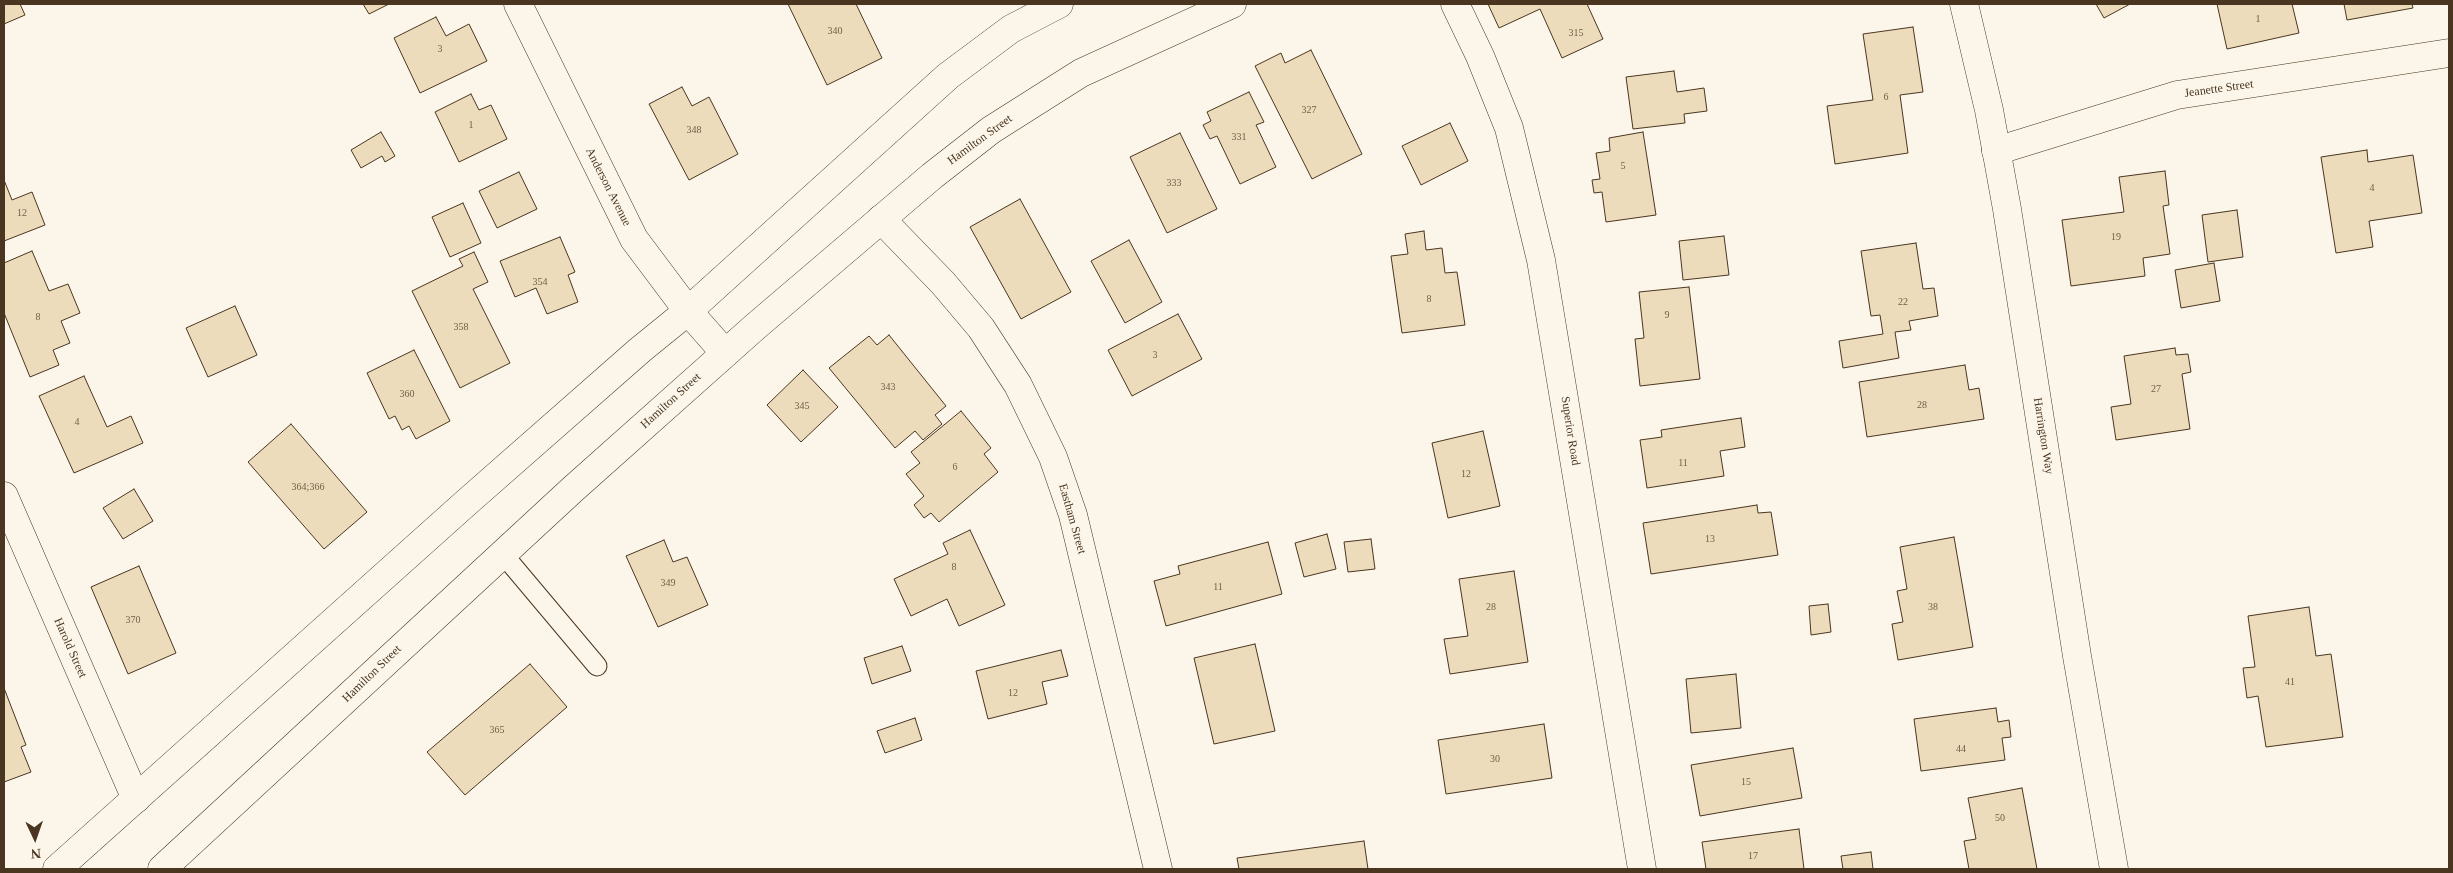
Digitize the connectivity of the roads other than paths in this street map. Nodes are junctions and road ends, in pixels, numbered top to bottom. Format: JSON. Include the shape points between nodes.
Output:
{"nodes":[{"id":1,"x":518,"y":4,"type":"edge"},
{"id":2,"x":1232,"y":4,"type":"edge"},
{"id":3,"x":1454,"y":4,"type":"edge"},
{"id":4,"x":1964,"y":4,"type":"edge"},
{"id":5,"x":1046,"y":6,"type":"edge"},
{"id":6,"x":2449,"y":53,"type":"edge"},
{"id":7,"x":1996,"y":151,"type":"junction"},
{"id":8,"x":881,"y":218,"type":"junction"},
{"id":9,"x":688,"y":311,"type":"junction"},
{"id":10,"x":725,"y":353,"type":"junction"},
{"id":11,"x":4,"y":496,"type":"edge"},
{"id":12,"x":502,"y":553,"type":"junction"},
{"id":13,"x":597,"y":666,"type":"dead end"},
{"id":14,"x":136,"y":799,"type":"junction"},
{"id":15,"x":57,"y":869,"type":"edge"},
{"id":16,"x":162,"y":869,"type":"edge"},
{"id":17,"x":1158,"y":869,"type":"edge"},
{"id":18,"x":1642,"y":869,"type":"edge"},
{"id":19,"x":2114,"y":869,"type":"edge"}],
"edges":[{"from":1,"to":9,"type":"street","name":"Anderson Avenue","via":[[634,239]]},
{"from":2,"to":8,"type":"street","name":"Hamilton Street","via":[[1135,46],[1058,86],[991,130]]},
{"from":3,"to":18,"type":"street","name":"Superior Road","via":[[1480,56],[1509,128],[1539,251]]},
{"from":4,"to":7,"type":"street","name":"Harrington Way"},
{"from":5,"to":9,"type":"street","via":[[948,76]]},
{"from":6,"to":7,"type":"street","name":"Jeanette Street","via":[[2177,95]]},
{"from":7,"to":19,"type":"street","name":"Harrington Way"},
{"from":8,"to":10,"type":"street","name":"Hamilton Street"},
{"from":8,"to":17,"type":"street","name":"Eastham Street","via":[[981,328],[1018,385],[1053,457],[1073,515]]},
{"from":9,"to":10,"type":"street","name":"Anderson Avenue"},
{"from":9,"to":14,"type":"street","via":[[460,509]]},
{"from":10,"to":12,"type":"street","name":"Hamilton Street"},
{"from":11,"to":14,"type":"street","name":"Harold Street"},
{"from":12,"to":13,"type":"lane"},
{"from":12,"to":16,"type":"street","name":"Hamilton Street"},
{"from":14,"to":15,"type":"street"}]}
